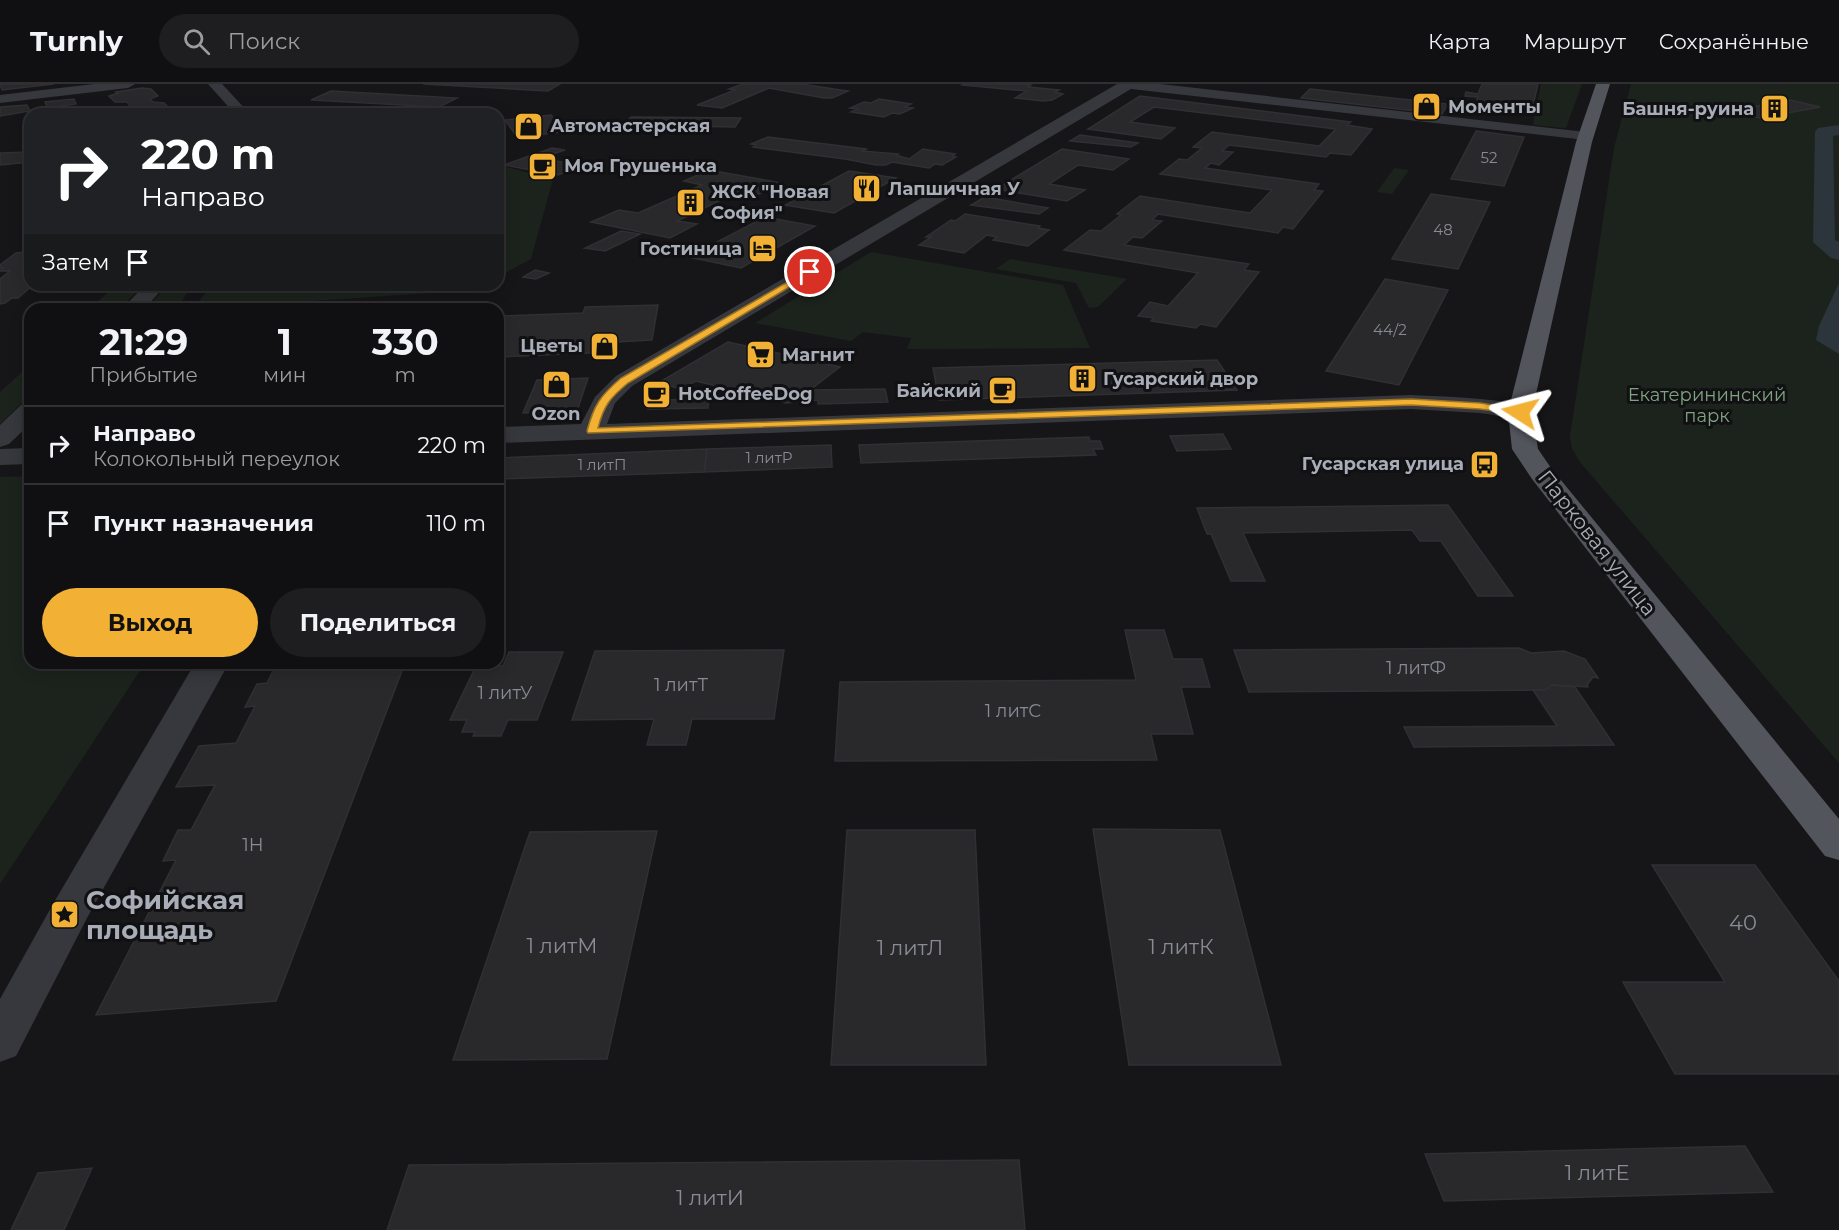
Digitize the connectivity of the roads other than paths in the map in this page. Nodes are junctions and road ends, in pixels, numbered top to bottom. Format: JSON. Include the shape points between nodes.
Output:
{"nodes":[{"id":1,"x":128,"y":84,"type":"edge"},
{"id":2,"x":215,"y":84,"type":"edge"},
{"id":3,"x":1124,"y":84,"type":"edge"},
{"id":4,"x":1130,"y":84,"type":"edge"},
{"id":5,"x":1603,"y":84,"type":"edge"},
{"id":6,"x":0,"y":99,"type":"edge"},
{"id":7,"x":237,"y":108,"type":"edge"},
{"id":8,"x":1586,"y":136,"type":"junction"},
{"id":9,"x":150,"y":291,"type":"edge"},
{"id":10,"x":138,"y":303,"type":"edge"},
{"id":11,"x":1520,"y":412,"type":"junction"},
{"id":12,"x":24,"y":416,"type":"edge"},
{"id":13,"x":592,"y":431,"type":"junction"},
{"id":14,"x":504,"y":435,"type":"edge"},
{"id":15,"x":0,"y":439,"type":"edge"},
{"id":16,"x":24,"y":456,"type":"edge"},
{"id":17,"x":0,"y":457,"type":"edge"},
{"id":18,"x":209,"y":669,"type":"edge"},
{"id":19,"x":1839,"y":846,"type":"edge"},
{"id":20,"x":0,"y":1042,"type":"edge"}],
"edges":[{"from":1,"to":6,"type":"street"},
{"from":2,"to":7,"type":"street"},
{"from":3,"to":4,"type":"street"},
{"from":4,"to":8,"type":"street"},
{"from":4,"to":13,"type":"street","via":[[624,381],[599,407]]},
{"from":5,"to":8,"type":"main road","name":"Парковая улица"},
{"from":8,"to":11,"type":"main road","name":"Парковая улица"},
{"from":9,"to":10,"type":"street"},
{"from":11,"to":13,"type":"street","via":[[1411,402]]},
{"from":11,"to":19,"type":"main road","name":"Парковая улица","via":[[1525,449],[1540,473]]},
{"from":12,"to":15,"type":"street"},
{"from":13,"to":14,"type":"street"},
{"from":16,"to":17,"type":"street"},
{"from":18,"to":20,"type":"street"}]}
